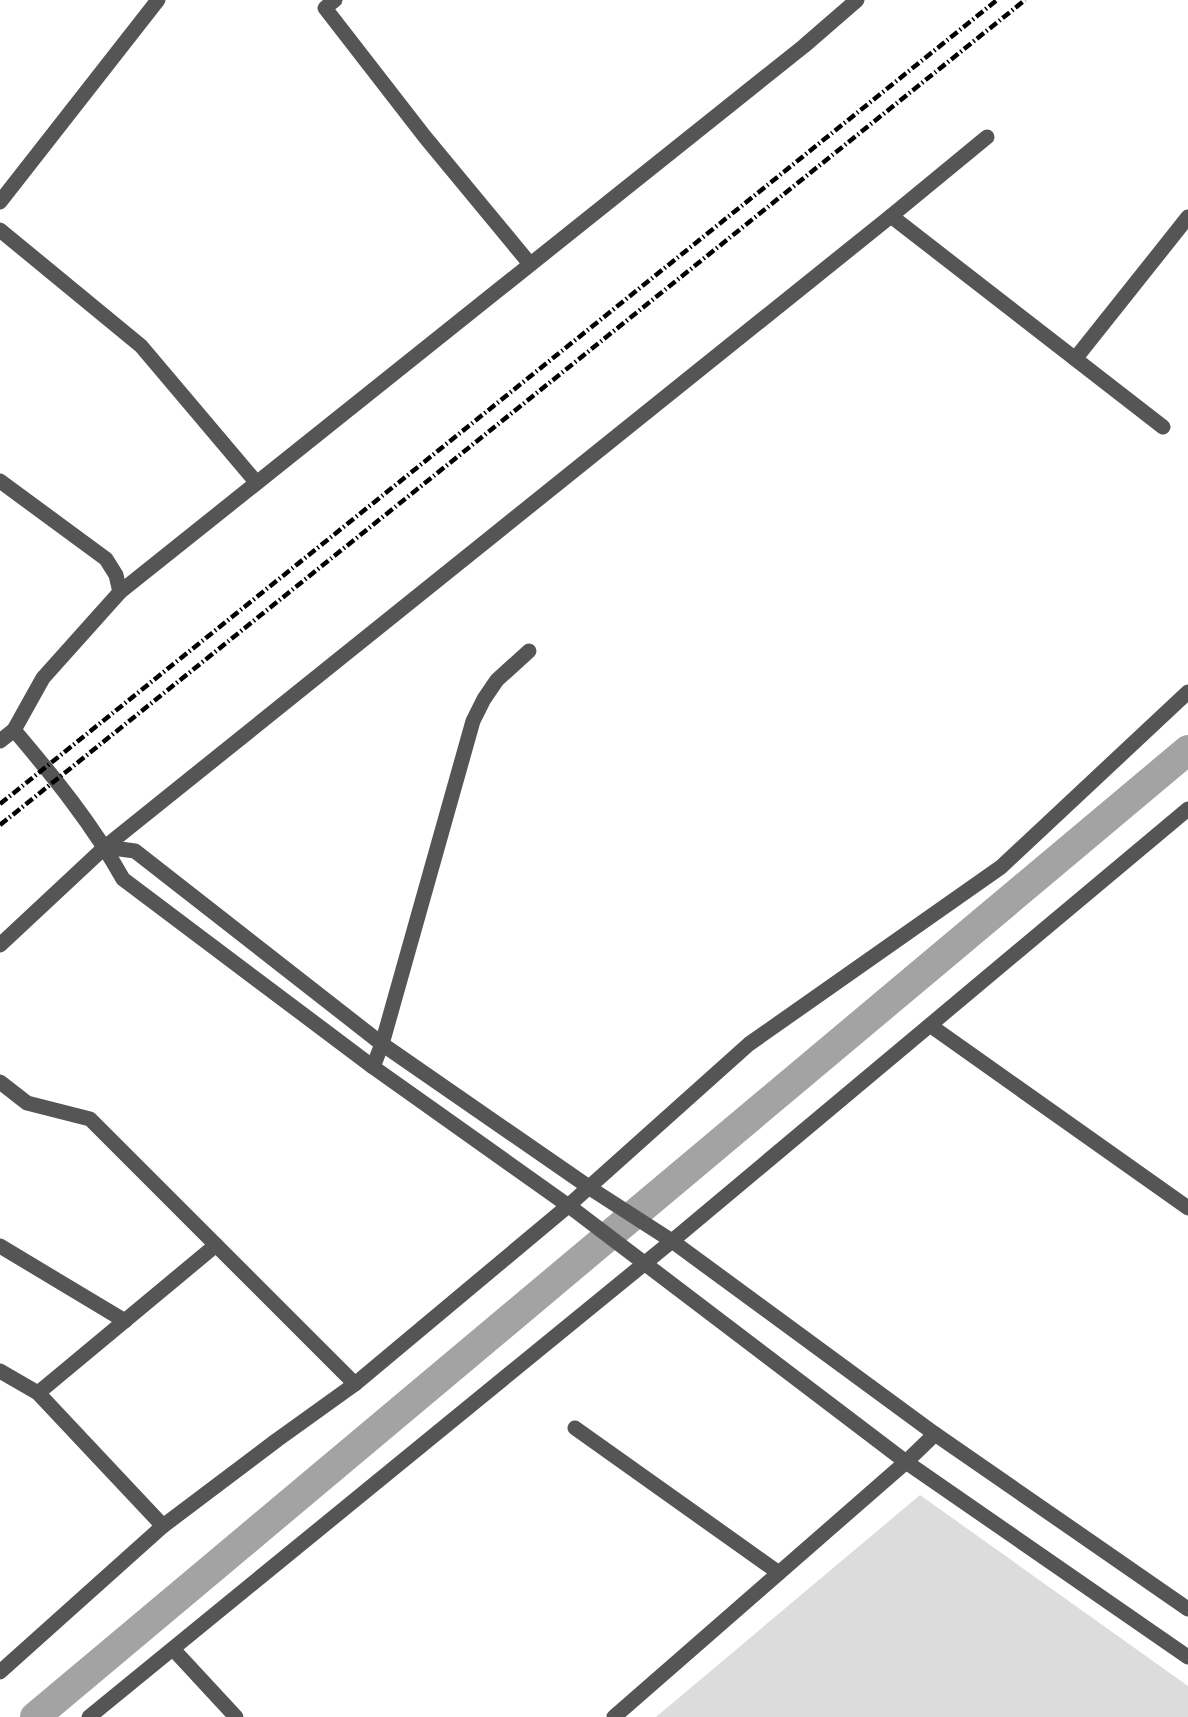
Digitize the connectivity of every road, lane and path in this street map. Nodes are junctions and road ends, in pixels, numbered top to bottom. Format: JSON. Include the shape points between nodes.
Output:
{"nodes":[{"id":1,"x":158,"y":0,"type":"edge"},
{"id":2,"x":335,"y":0,"type":"edge"},
{"id":3,"x":857,"y":0,"type":"edge"},
{"id":4,"x":987,"y":137,"type":"dead end"},
{"id":5,"x":0,"y":202,"type":"edge"},
{"id":6,"x":891,"y":216,"type":"junction"},
{"id":7,"x":1188,"y":217,"type":"edge"},
{"id":8,"x":0,"y":230,"type":"edge"},
{"id":9,"x":530,"y":264,"type":"junction"},
{"id":10,"x":1076,"y":359,"type":"junction"},
{"id":11,"x":1163,"y":427,"type":"dead end"},
{"id":12,"x":0,"y":481,"type":"edge"},
{"id":13,"x":256,"y":482,"type":"junction"},
{"id":14,"x":120,"y":592,"type":"junction"},
{"id":15,"x":529,"y":651,"type":"dead end"},
{"id":16,"x":1188,"y":692,"type":"edge"},
{"id":17,"x":14,"y":730,"type":"junction"},
{"id":18,"x":0,"y":741,"type":"edge"},
{"id":19,"x":1188,"y":809,"type":"edge"},
{"id":20,"x":105,"y":847,"type":"junction"},
{"id":21,"x":0,"y":945,"type":"edge"},
{"id":22,"x":931,"y":1026,"type":"junction"},
{"id":23,"x":382,"y":1044,"type":"junction"},
{"id":24,"x":373,"y":1067,"type":"junction"},
{"id":25,"x":0,"y":1082,"type":"edge"},
{"id":26,"x":593,"y":1190,"type":"junction"},
{"id":27,"x":571,"y":1207,"type":"junction"},
{"id":28,"x":1188,"y":1208,"type":"edge"},
{"id":29,"x":672,"y":1241,"type":"junction"},
{"id":30,"x":216,"y":1245,"type":"junction"},
{"id":31,"x":0,"y":1246,"type":"edge"},
{"id":32,"x":645,"y":1264,"type":"junction"},
{"id":33,"x":125,"y":1321,"type":"junction"},
{"id":34,"x":0,"y":1371,"type":"edge"},
{"id":35,"x":355,"y":1384,"type":"junction"},
{"id":36,"x":38,"y":1393,"type":"junction"},
{"id":37,"x":575,"y":1428,"type":"dead end"},
{"id":38,"x":935,"y":1434,"type":"junction"},
{"id":39,"x":906,"y":1462,"type":"junction"},
{"id":40,"x":163,"y":1526,"type":"junction"},
{"id":41,"x":779,"y":1573,"type":"junction"},
{"id":42,"x":1188,"y":1609,"type":"edge"},
{"id":43,"x":173,"y":1649,"type":"junction"},
{"id":44,"x":1188,"y":1657,"type":"edge"},
{"id":45,"x":0,"y":1672,"type":"edge"},
{"id":46,"x":89,"y":1717,"type":"edge"},
{"id":47,"x":236,"y":1717,"type":"edge"},
{"id":48,"x":614,"y":1717,"type":"edge"}],
"edges":[{"from":1,"to":5,"type":"street"},
{"from":2,"to":9,"type":"street","via":[[325,8]]},
{"from":3,"to":9,"type":"street"},
{"from":4,"to":6,"type":"street"},
{"from":6,"to":10,"type":"street"},
{"from":6,"to":20,"type":"street"},
{"from":7,"to":10,"type":"street"},
{"from":8,"to":13,"type":"street","via":[[141,346]]},
{"from":9,"to":13,"type":"street"},
{"from":10,"to":11,"type":"street"},
{"from":12,"to":14,"type":"street","via":[[106,559]]},
{"from":13,"to":14,"type":"street"},
{"from":14,"to":17,"type":"street","via":[[43,678]]},
{"from":15,"to":23,"type":"street","via":[[497,680],[473,721]]},
{"from":16,"to":26,"type":"street","via":[[1001,867],[749,1044]]},
{"from":17,"to":18,"type":"street"},
{"from":17,"to":20,"type":"street"},
{"from":19,"to":22,"type":"street"},
{"from":20,"to":21,"type":"street"},
{"from":20,"to":23,"type":"street","via":[[135,851]]},
{"from":20,"to":24,"type":"street","via":[[123,879]]},
{"from":22,"to":28,"type":"street"},
{"from":22,"to":29,"type":"street"},
{"from":23,"to":24,"type":"street"},
{"from":23,"to":26,"type":"street"},
{"from":24,"to":27,"type":"street"},
{"from":25,"to":30,"type":"street","via":[[27,1103],[90,1119]]},
{"from":26,"to":27,"type":"street"},
{"from":26,"to":29,"type":"street"},
{"from":27,"to":32,"type":"street"},
{"from":27,"to":35,"type":"street"},
{"from":29,"to":32,"type":"street"},
{"from":29,"to":38,"type":"street"},
{"from":30,"to":33,"type":"street"},
{"from":30,"to":35,"type":"street"},
{"from":31,"to":33,"type":"street"},
{"from":32,"to":39,"type":"street"},
{"from":32,"to":43,"type":"street"},
{"from":33,"to":36,"type":"street"},
{"from":34,"to":36,"type":"street"},
{"from":35,"to":40,"type":"street"},
{"from":36,"to":40,"type":"street"},
{"from":37,"to":41,"type":"street"},
{"from":38,"to":39,"type":"street"},
{"from":38,"to":42,"type":"street"},
{"from":39,"to":41,"type":"street"},
{"from":39,"to":44,"type":"street"},
{"from":40,"to":45,"type":"street"},
{"from":41,"to":48,"type":"street"},
{"from":43,"to":46,"type":"street"},
{"from":43,"to":47,"type":"street"}]}
